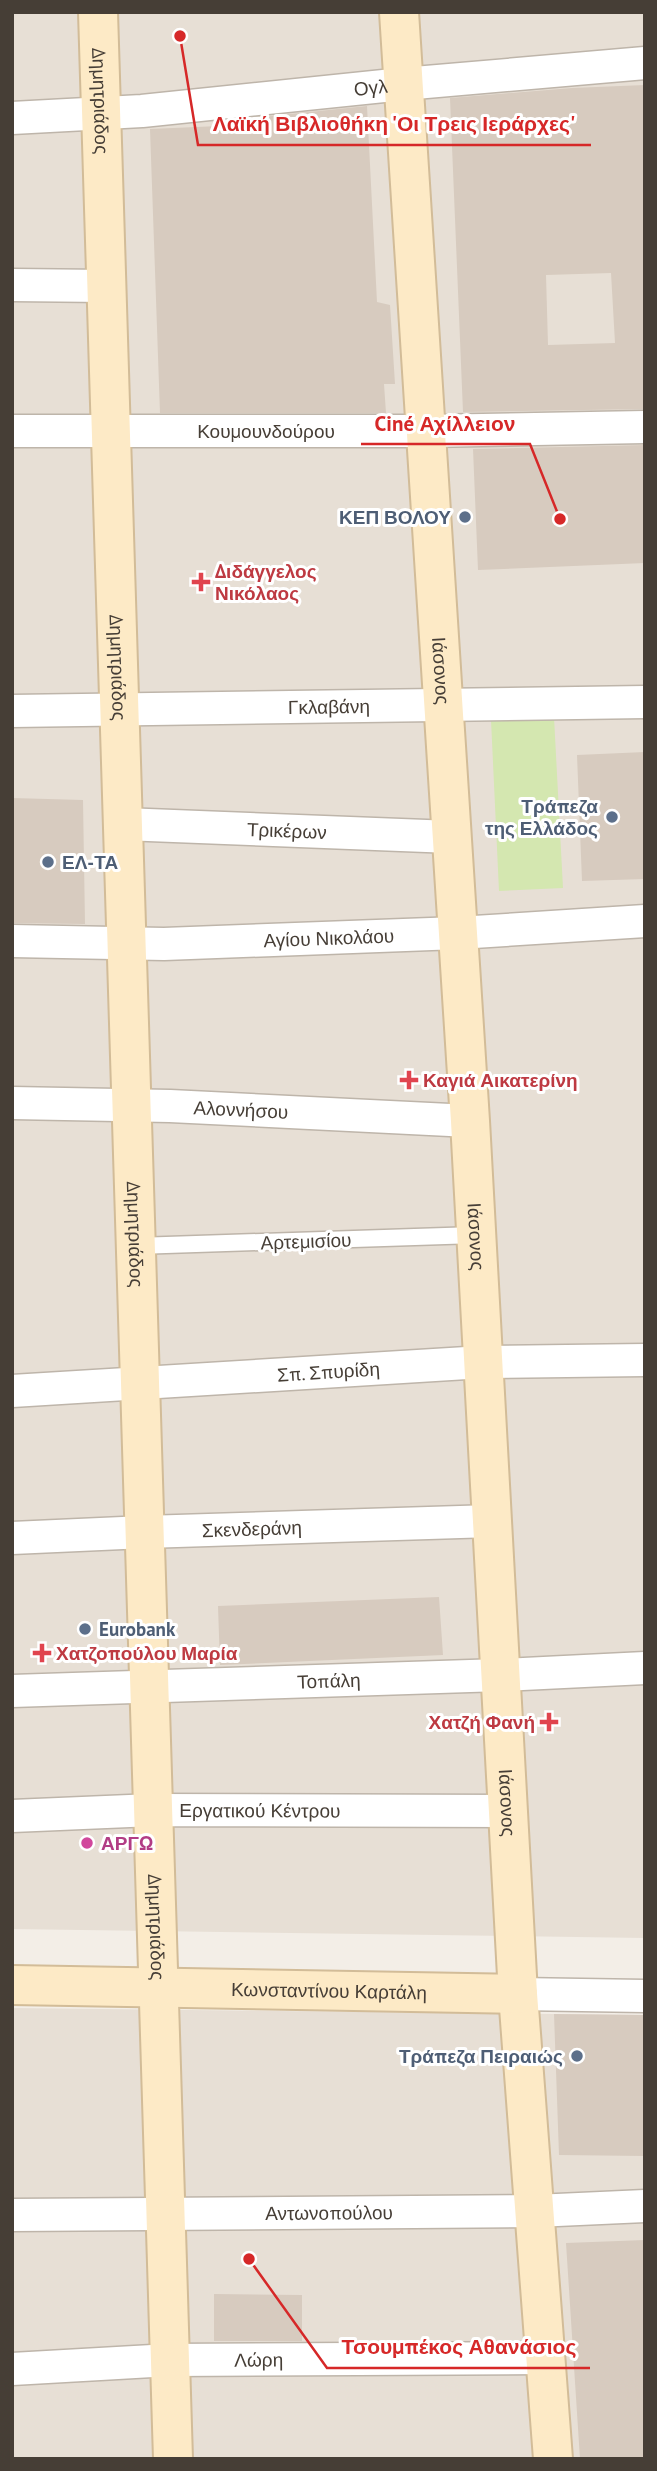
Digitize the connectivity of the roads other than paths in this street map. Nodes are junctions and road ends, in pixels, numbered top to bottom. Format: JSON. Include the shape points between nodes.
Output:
{"nodes":[{"id":1,"x":98,"y":12,"type":"edge"},
{"id":2,"x":399,"y":12,"type":"edge"},
{"id":3,"x":645,"y":63,"type":"edge"},
{"id":4,"x":403,"y":84,"type":"junction"},
{"id":5,"x":101,"y":113,"type":"junction"},
{"id":6,"x":12,"y":118,"type":"edge"},
{"id":7,"x":12,"y":285,"type":"edge"},
{"id":8,"x":106,"y":286,"type":"junction"},
{"id":9,"x":645,"y":427,"type":"edge"},
{"id":10,"x":12,"y":431,"type":"edge"},
{"id":11,"x":111,"y":431,"type":"junction"},
{"id":12,"x":426,"y":431,"type":"junction"},
{"id":13,"x":645,"y":702,"type":"edge"},
{"id":14,"x":444,"y":706,"type":"junction"},
{"id":15,"x":120,"y":710,"type":"junction"},
{"id":16,"x":12,"y":711,"type":"edge"},
{"id":17,"x":123,"y":824,"type":"junction"},
{"id":18,"x":452,"y":837,"type":"junction"},
{"id":19,"x":645,"y":921,"type":"edge"},
{"id":20,"x":458,"y":933,"type":"junction"},
{"id":21,"x":12,"y":941,"type":"edge"},
{"id":22,"x":127,"y":945,"type":"junction"},
{"id":23,"x":12,"y":1102,"type":"edge"},
{"id":24,"x":132,"y":1105,"type":"junction"},
{"id":25,"x":470,"y":1121,"type":"junction"},
{"id":26,"x":476,"y":1235,"type":"junction"},
{"id":27,"x":136,"y":1246,"type":"junction"},
{"id":28,"x":645,"y":1360,"type":"edge"},
{"id":29,"x":483,"y":1362,"type":"junction"},
{"id":30,"x":140,"y":1382,"type":"junction"},
{"id":31,"x":12,"y":1391,"type":"edge"},
{"id":32,"x":492,"y":1521,"type":"junction"},
{"id":33,"x":145,"y":1532,"type":"junction"},
{"id":34,"x":12,"y":1538,"type":"edge"},
{"id":35,"x":645,"y":1668,"type":"edge"},
{"id":36,"x":501,"y":1675,"type":"junction"},
{"id":37,"x":149,"y":1686,"type":"junction"},
{"id":38,"x":12,"y":1691,"type":"edge"},
{"id":39,"x":153,"y":1810,"type":"junction"},
{"id":40,"x":509,"y":1811,"type":"junction"},
{"id":41,"x":12,"y":1816,"type":"edge"},
{"id":42,"x":12,"y":1985,"type":"edge"},
{"id":43,"x":158,"y":1987,"type":"junction"},
{"id":44,"x":518,"y":1994,"type":"junction"},
{"id":45,"x":645,"y":1996,"type":"edge"},
{"id":46,"x":645,"y":2206,"type":"edge"},
{"id":47,"x":536,"y":2211,"type":"junction"},
{"id":48,"x":166,"y":2214,"type":"junction"},
{"id":49,"x":12,"y":2216,"type":"edge"},
{"id":50,"x":546,"y":2358,"type":"junction"},
{"id":51,"x":170,"y":2360,"type":"junction"},
{"id":52,"x":12,"y":2368,"type":"edge"},
{"id":53,"x":173,"y":2459,"type":"edge"},
{"id":54,"x":553,"y":2459,"type":"edge"}],
"edges":[{"from":1,"to":5,"type":"main road","name":"Δημητριάδος"},
{"from":2,"to":4,"type":"main road","name":"Ιάσονος"},
{"from":3,"to":4,"type":"street","name":"Ογλ"},
{"from":4,"to":5,"type":"street","name":"Ογλ"},
{"from":4,"to":12,"type":"main road","name":"Ιάσονος"},
{"from":5,"to":6,"type":"street","name":"Ογλ"},
{"from":5,"to":8,"type":"main road","name":"Δημητριάδος"},
{"from":7,"to":8,"type":"street"},
{"from":8,"to":11,"type":"main road","name":"Δημητριάδος"},
{"from":9,"to":12,"type":"street","name":"Κουμουνδούρου"},
{"from":10,"to":11,"type":"street","name":"Κουμουνδούρου"},
{"from":11,"to":12,"type":"street","name":"Κουμουνδούρου"},
{"from":11,"to":15,"type":"main road","name":"Δημητριάδος"},
{"from":12,"to":14,"type":"main road","name":"Ιάσονος"},
{"from":13,"to":14,"type":"street","name":"Γκλαβάνη"},
{"from":14,"to":15,"type":"street","name":"Γκλαβάνη"},
{"from":14,"to":18,"type":"main road","name":"Ιάσονος"},
{"from":15,"to":16,"type":"street","name":"Γκλαβάνη"},
{"from":15,"to":17,"type":"main road","name":"Δημητριάδος"},
{"from":17,"to":18,"type":"street","name":"Τρικέρων"},
{"from":17,"to":22,"type":"main road","name":"Δημητριάδος"},
{"from":18,"to":20,"type":"main road","name":"Ιάσονος"},
{"from":19,"to":20,"type":"street","name":"Αγίου Νικολάου"},
{"from":20,"to":22,"type":"street","name":"Αγίου Νικολάου"},
{"from":20,"to":25,"type":"main road","name":"Ιάσονος"},
{"from":21,"to":22,"type":"street","name":"Αγίου Νικολάου"},
{"from":22,"to":24,"type":"main road","name":"Δημητριάδος"},
{"from":23,"to":24,"type":"street","name":"Αλοννήσου"},
{"from":24,"to":25,"type":"street","name":"Αλοννήσου"},
{"from":24,"to":27,"type":"main road","name":"Δημητριάδος"},
{"from":25,"to":26,"type":"main road","name":"Ιάσονος"},
{"from":26,"to":27,"type":"lane","name":"Αρτεμισίου"},
{"from":26,"to":29,"type":"main road","name":"Ιάσονος"},
{"from":27,"to":30,"type":"main road","name":"Δημητριάδος"},
{"from":28,"to":29,"type":"street","name":"Σπ. Σπυρίδη"},
{"from":29,"to":30,"type":"street","name":"Σπ. Σπυρίδη"},
{"from":29,"to":32,"type":"main road","name":"Ιάσονος"},
{"from":30,"to":31,"type":"street","name":"Σπ. Σπυρίδη"},
{"from":30,"to":33,"type":"main road","name":"Δημητριάδος"},
{"from":32,"to":33,"type":"street","name":"Σκενδεράνη"},
{"from":32,"to":36,"type":"main road","name":"Ιάσονος"},
{"from":33,"to":34,"type":"street","name":"Σκενδεράνη"},
{"from":33,"to":37,"type":"main road","name":"Δημητριάδος"},
{"from":35,"to":36,"type":"street","name":"Τοπάλη"},
{"from":36,"to":37,"type":"street","name":"Τοπάλη"},
{"from":36,"to":40,"type":"main road","name":"Ιάσονος"},
{"from":37,"to":38,"type":"street","name":"Τοπάλη"},
{"from":37,"to":39,"type":"main road","name":"Δημητριάδος"},
{"from":39,"to":40,"type":"street","name":"Εργατικού Κέντρου"},
{"from":39,"to":41,"type":"street","name":"Εργατικού Κέντρου"},
{"from":39,"to":43,"type":"main road","name":"Δημητριάδος"},
{"from":40,"to":44,"type":"main road","name":"Ιάσονος"},
{"from":42,"to":43,"type":"main road","name":"Κωνσταντίνου Καρτάλη"},
{"from":43,"to":44,"type":"main road","name":"Κωνσταντίνου Καρτάλη"},
{"from":43,"to":48,"type":"main road","name":"Δημητριάδος"},
{"from":44,"to":45,"type":"street","name":"Κωνσταντίνου Καρτάλη"},
{"from":44,"to":47,"type":"main road","name":"Ιάσονος"},
{"from":46,"to":47,"type":"street","name":"Αντωνοπούλου"},
{"from":47,"to":48,"type":"street","name":"Αντωνοπούλου"},
{"from":47,"to":50,"type":"main road","name":"Ιάσονος"},
{"from":48,"to":49,"type":"street","name":"Αντωνοπούλου"},
{"from":48,"to":51,"type":"main road","name":"Δημητριάδος"},
{"from":50,"to":51,"type":"street","name":"Λώρη"},
{"from":50,"to":54,"type":"main road","name":"Ιάσονος"},
{"from":51,"to":52,"type":"street","name":"Λώρη"},
{"from":51,"to":53,"type":"main road","name":"Δημητριάδος"}]}
